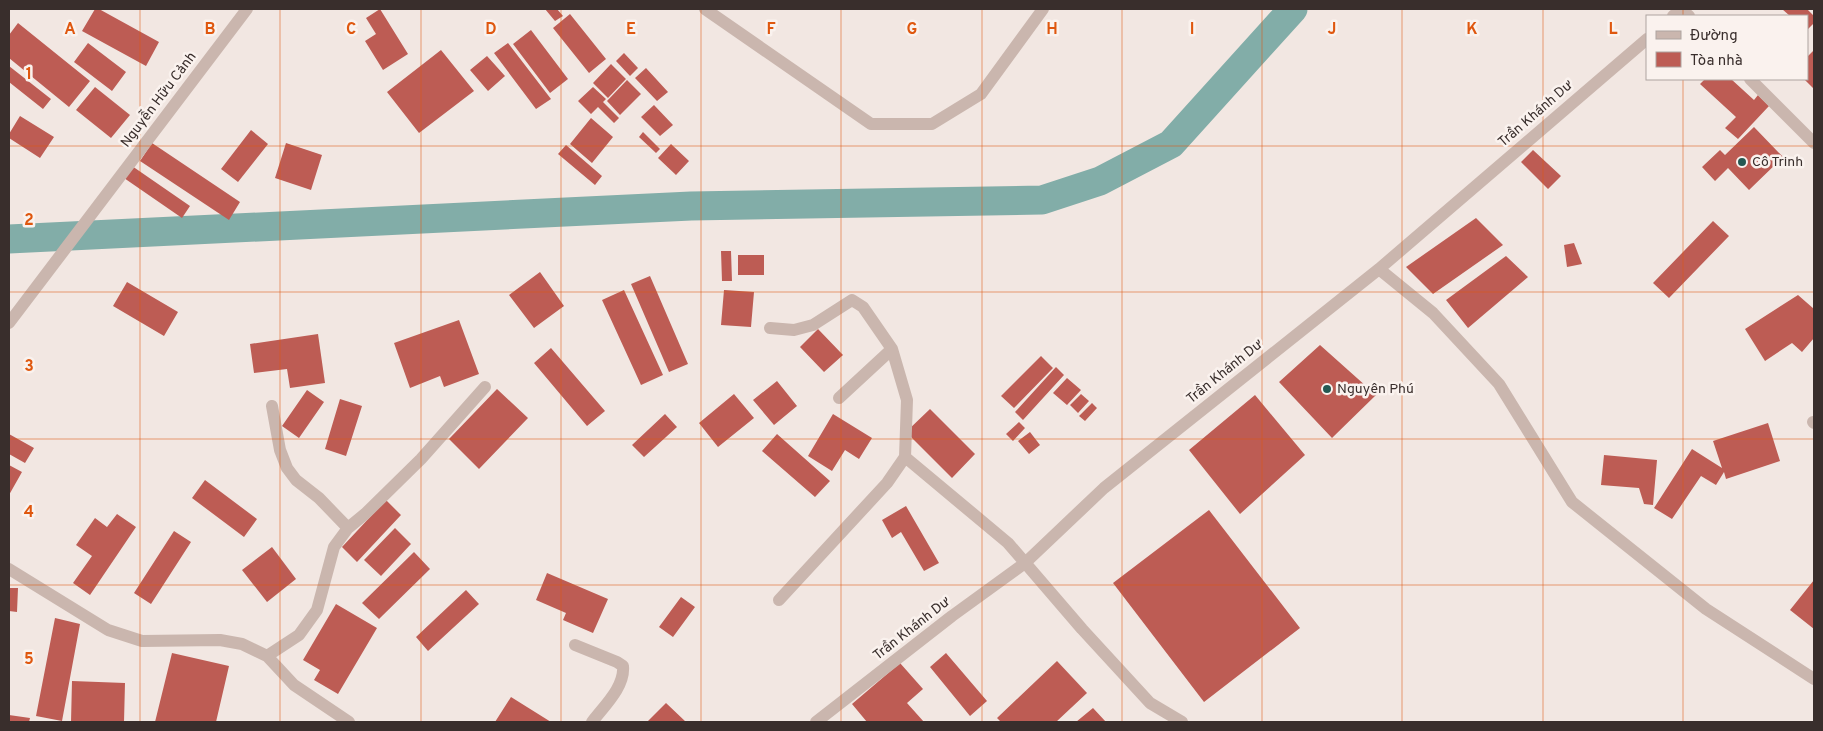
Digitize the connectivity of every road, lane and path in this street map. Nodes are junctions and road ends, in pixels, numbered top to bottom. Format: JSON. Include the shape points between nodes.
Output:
{"nodes":[{"id":1,"x":247,"y":9,"type":"edge"},
{"id":2,"x":705,"y":9,"type":"edge"},
{"id":3,"x":1043,"y":9,"type":"edge"},
{"id":4,"x":1646,"y":39,"type":"edge"},
{"id":5,"x":1751,"y":80,"type":"edge"},
{"id":6,"x":1814,"y":143,"type":"edge"},
{"id":7,"x":1379,"y":269,"type":"junction"},
{"id":8,"x":9,"y":323,"type":"edge"},
{"id":9,"x":770,"y":328,"type":"dead end"},
{"id":10,"x":892,"y":349,"type":"junction"},
{"id":11,"x":485,"y":387,"type":"dead end"},
{"id":12,"x":838,"y":398,"type":"dead end"},
{"id":13,"x":272,"y":406,"type":"dead end"},
{"id":14,"x":905,"y":457,"type":"junction"},
{"id":15,"x":348,"y":528,"type":"junction"},
{"id":16,"x":1025,"y":563,"type":"junction"},
{"id":17,"x":9,"y":569,"type":"edge"},
{"id":18,"x":779,"y":600,"type":"dead end"},
{"id":19,"x":575,"y":645,"type":"dead end"},
{"id":20,"x":267,"y":656,"type":"junction"},
{"id":21,"x":1814,"y":679,"type":"edge"},
{"id":22,"x":350,"y":722,"type":"edge"},
{"id":23,"x":592,"y":722,"type":"edge"},
{"id":24,"x":816,"y":722,"type":"edge"},
{"id":25,"x":1182,"y":722,"type":"edge"}],
"edges":[{"from":1,"to":8,"type":"street","name":"Nguyễn Hữu Cảnh"},
{"from":2,"to":3,"type":"street","via":[[871,124],[932,124],[981,94]]},
{"from":4,"to":7,"type":"street","name":"Trần Khánh Dư"},
{"from":5,"to":6,"type":"street"},
{"from":7,"to":16,"type":"street","name":"Trần Khánh Dư","via":[[1104,488]]},
{"from":7,"to":21,"type":"street","via":[[1433,313],[1499,384],[1572,502],[1706,609]]},
{"from":9,"to":10,"type":"street","via":[[794,330],[813,325],[852,300],[863,307]]},
{"from":10,"to":12,"type":"street"},
{"from":10,"to":14,"type":"street","via":[[907,400]]},
{"from":11,"to":15,"type":"street","via":[[421,459]]},
{"from":13,"to":15,"type":"street","via":[[286,468]]},
{"from":14,"to":16,"type":"street","via":[[1008,543]]},
{"from":14,"to":18,"type":"street","via":[[887,483]]},
{"from":15,"to":20,"type":"street","via":[[334,546],[317,610],[299,635]]},
{"from":16,"to":24,"type":"street","name":"Trần Khánh Dư"},
{"from":16,"to":25,"type":"street","via":[[1150,703]]},
{"from":17,"to":20,"type":"street","via":[[108,630],[142,641],[220,640],[242,644]]},
{"from":19,"to":23,"type":"street","via":[[624,666],[624,676],[614,694]]},
{"from":20,"to":22,"type":"street","via":[[294,685]]}]}
